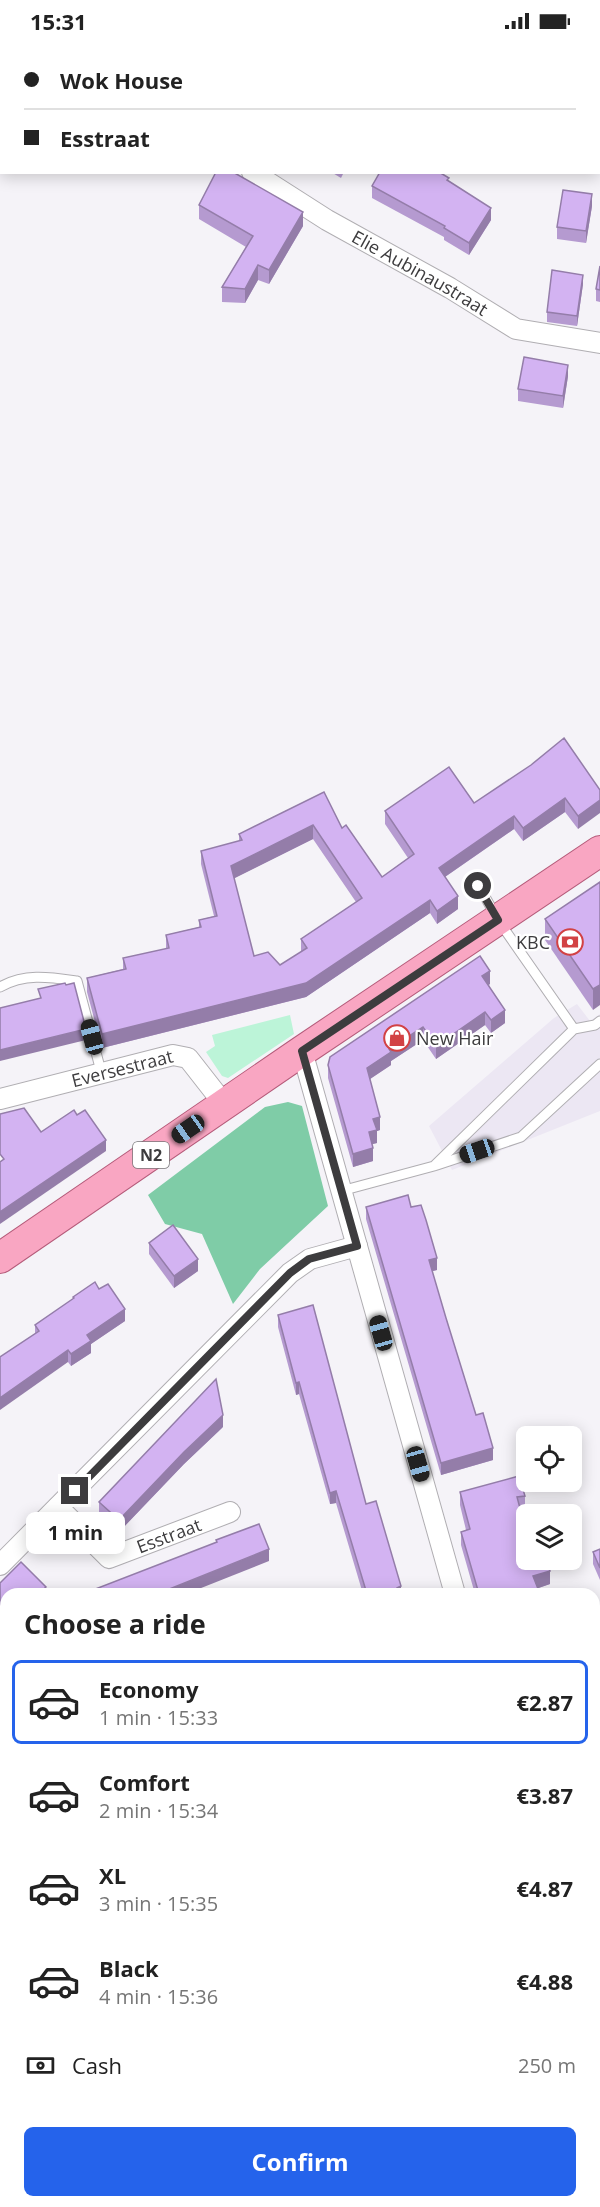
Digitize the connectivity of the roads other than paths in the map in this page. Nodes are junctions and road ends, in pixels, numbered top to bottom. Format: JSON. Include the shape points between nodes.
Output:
{"nodes":[{"id":1,"x":255,"y":174,"type":"edge"},
{"id":2,"x":600,"y":343,"type":"edge"},
{"id":3,"x":600,"y":851,"type":"edge"},
{"id":4,"x":478,"y":886,"type":"dead end"},
{"id":5,"x":498,"y":920,"type":"junction"},
{"id":6,"x":0,"y":987,"type":"edge"},
{"id":7,"x":598,"y":1026,"type":"edge"},
{"id":8,"x":574,"y":1029,"type":"junction"},
{"id":9,"x":302,"y":1051,"type":"junction"},
{"id":10,"x":600,"y":1064,"type":"edge"},
{"id":11,"x":102,"y":1075,"type":"junction"},
{"id":12,"x":1,"y":1095,"type":"edge"},
{"id":13,"x":224,"y":1104,"type":"junction"},
{"id":14,"x":435,"y":1166,"type":"junction"},
{"id":15,"x":342,"y":1191,"type":"junction"},
{"id":16,"x":357,"y":1246,"type":"junction"},
{"id":17,"x":0,"y":1258,"type":"edge"},
{"id":18,"x":58,"y":1508,"type":"junction"},
{"id":19,"x":230,"y":1512,"type":"dead end"},
{"id":20,"x":0,"y":1564,"type":"edge"},
{"id":21,"x":453,"y":1588,"type":"edge"}],
"edges":[{"from":1,"to":2,"type":"street","name":"Elie Aubinaustraat","via":[[327,220],[516,328]]},
{"from":3,"to":5,"type":"main road","number":"N2"},
{"from":4,"to":5,"type":"lane"},
{"from":5,"to":8,"type":"lane"},
{"from":5,"to":9,"type":"main road","number":"N2"},
{"from":6,"to":11,"type":"lane","via":[[13,980],[40,976],[77,981]]},
{"from":7,"to":8,"type":"lane"},
{"from":8,"to":14,"type":"lane"},
{"from":9,"to":13,"type":"main road","number":"N2"},
{"from":9,"to":15,"type":"street"},
{"from":10,"to":14,"type":"lane","via":[[520,1137]]},
{"from":11,"to":12,"type":"street","name":"Eversestraat"},
{"from":11,"to":13,"type":"street","name":"Eversestraat","via":[[174,1055],[188,1058]]},
{"from":13,"to":17,"type":"main road","number":"N2"},
{"from":14,"to":15,"type":"lane"},
{"from":15,"to":16,"type":"street"},
{"from":16,"to":18,"type":"street","via":[[309,1259],[290,1273]]},
{"from":16,"to":21,"type":"street"},
{"from":18,"to":19,"type":"street","name":"Esstraat","via":[[109,1558]]},
{"from":18,"to":20,"type":"street"}]}
